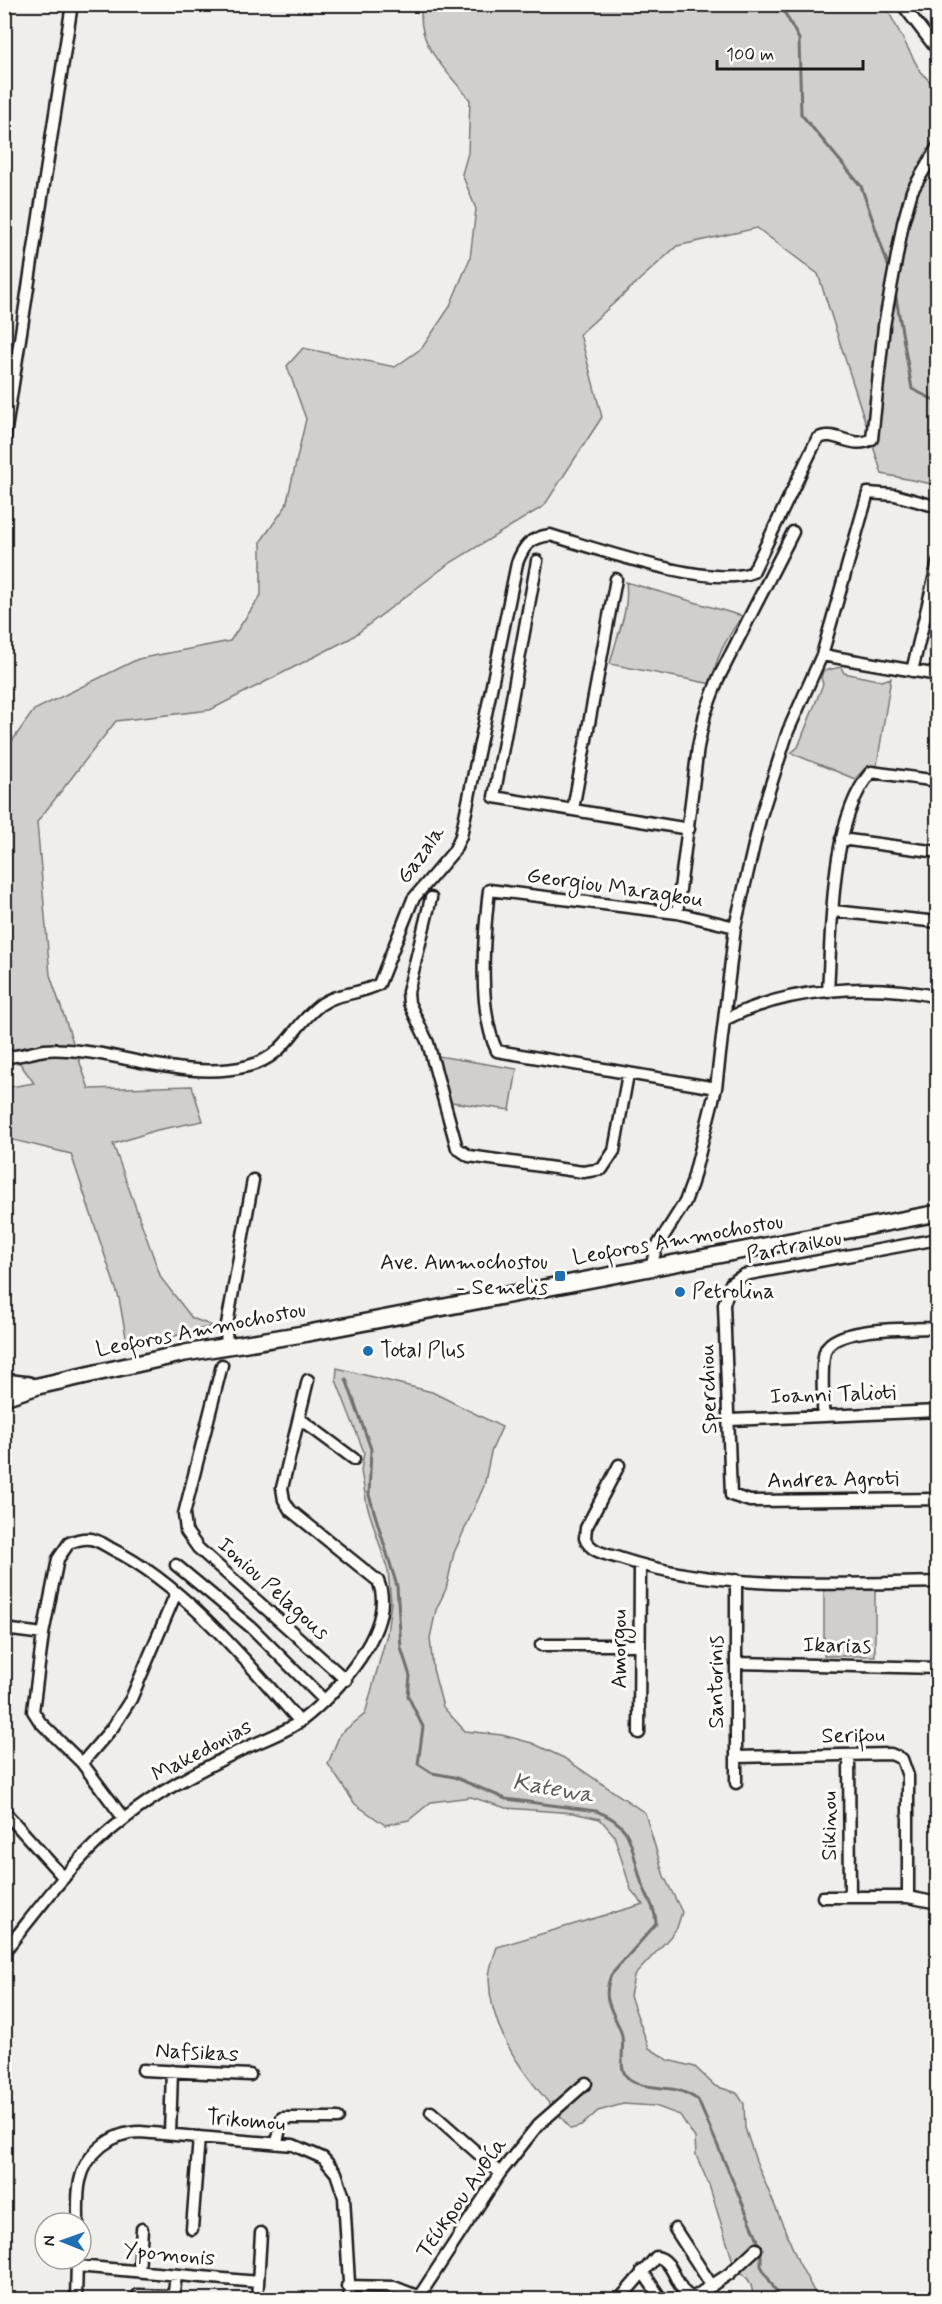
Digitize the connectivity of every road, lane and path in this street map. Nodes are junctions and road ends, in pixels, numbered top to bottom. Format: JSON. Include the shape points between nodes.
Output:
{"nodes":[{"id":1,"x":72,"y":4,"type":"edge"},
{"id":2,"x":902,"y":4,"type":"edge"},
{"id":3,"x":938,"y":51,"type":"edge"},
{"id":4,"x":938,"y":146,"type":"edge"},
{"id":5,"x":4,"y":442,"type":"edge"},
{"id":6,"x":938,"y":507,"type":"edge"},
{"id":7,"x":792,"y":532,"type":"dead end"},
{"id":8,"x":537,"y":561,"type":"dead end"},
{"id":9,"x":938,"y":562,"type":"edge"},
{"id":10,"x":616,"y":579,"type":"dead end"},
{"id":11,"x":934,"y":592,"type":"edge"},
{"id":12,"x":822,"y":655,"type":"junction"},
{"id":13,"x":912,"y":671,"type":"junction"},
{"id":14,"x":938,"y":675,"type":"edge"},
{"id":15,"x":938,"y":781,"type":"edge"},
{"id":16,"x":573,"y":809,"type":"junction"},
{"id":17,"x":689,"y":829,"type":"junction"},
{"id":18,"x":841,"y":839,"type":"junction"},
{"id":19,"x":938,"y":852,"type":"edge"},
{"id":20,"x":432,"y":898,"type":"dead end"},
{"id":21,"x":833,"y":911,"type":"junction"},
{"id":22,"x":676,"y":913,"type":"junction"},
{"id":23,"x":938,"y":922,"type":"edge"},
{"id":24,"x":735,"y":927,"type":"junction"},
{"id":25,"x":828,"y":992,"type":"junction"},
{"id":26,"x":938,"y":997,"type":"edge"},
{"id":27,"x":726,"y":1019,"type":"junction"},
{"id":28,"x":4,"y":1057,"type":"edge"},
{"id":29,"x":628,"y":1074,"type":"junction"},
{"id":30,"x":716,"y":1088,"type":"junction"},
{"id":31,"x":253,"y":1180,"type":"dead end"},
{"id":32,"x":938,"y":1213,"type":"edge"},
{"id":33,"x":938,"y":1239,"type":"edge"},
{"id":34,"x":651,"y":1268,"type":"junction"},
{"id":35,"x":731,"y":1283,"type":"joint"},
{"id":36,"x":938,"y":1328,"type":"edge"},
{"id":37,"x":227,"y":1346,"type":"junction"},
{"id":38,"x":222,"y":1365,"type":"dead end"},
{"id":39,"x":308,"y":1380,"type":"dead end"},
{"id":40,"x":4,"y":1382,"type":"edge"},
{"id":41,"x":38,"y":1386,"type":"junction"},
{"id":42,"x":4,"y":1397,"type":"edge"},
{"id":43,"x":938,"y":1411,"type":"edge"},
{"id":44,"x":823,"y":1415,"type":"junction"},
{"id":45,"x":300,"y":1419,"type":"junction"},
{"id":46,"x":730,"y":1420,"type":"junction"},
{"id":47,"x":354,"y":1459,"type":"dead end"},
{"id":48,"x":619,"y":1465,"type":"dead end"},
{"id":49,"x":731,"y":1495,"type":"joint"},
{"id":50,"x":937,"y":1499,"type":"edge"},
{"id":51,"x":938,"y":1544,"type":"edge"},
{"id":52,"x":176,"y":1565,"type":"dead end"},
{"id":53,"x":640,"y":1565,"type":"junction"},
{"id":54,"x":736,"y":1580,"type":"junction"},
{"id":55,"x":938,"y":1582,"type":"edge"},
{"id":56,"x":176,"y":1593,"type":"junction"},
{"id":57,"x":4,"y":1629,"type":"edge"},
{"id":58,"x":43,"y":1634,"type":"junction"},
{"id":59,"x":541,"y":1645,"type":"dead end"},
{"id":60,"x":639,"y":1645,"type":"junction"},
{"id":61,"x":736,"y":1663,"type":"junction"},
{"id":62,"x":938,"y":1668,"type":"edge"},
{"id":63,"x":346,"y":1680,"type":"junction"},
{"id":64,"x":324,"y":1700,"type":"junction"},
{"id":65,"x":300,"y":1722,"type":"junction"},
{"id":66,"x":639,"y":1733,"type":"dead end"},
{"id":67,"x":849,"y":1755,"type":"junction"},
{"id":68,"x":736,"y":1757,"type":"junction"},
{"id":69,"x":82,"y":1763,"type":"junction"},
{"id":70,"x":736,"y":1783,"type":"dead end"},
{"id":71,"x":4,"y":1810,"type":"edge"},
{"id":72,"x":124,"y":1819,"type":"junction"},
{"id":73,"x":64,"y":1878,"type":"junction"},
{"id":74,"x":823,"y":1897,"type":"dead end"},
{"id":75,"x":850,"y":1897,"type":"junction"},
{"id":76,"x":908,"y":1897,"type":"junction"},
{"id":77,"x":938,"y":1903,"type":"edge"},
{"id":78,"x":4,"y":1952,"type":"edge"},
{"id":79,"x":143,"y":2070,"type":"dead end"},
{"id":80,"x":172,"y":2071,"type":"junction"},
{"id":81,"x":250,"y":2075,"type":"dead end"},
{"id":82,"x":586,"y":2083,"type":"dead end"},
{"id":83,"x":431,"y":2112,"type":"dead end"},
{"id":84,"x":338,"y":2118,"type":"dead end"},
{"id":85,"x":170,"y":2134,"type":"junction"},
{"id":86,"x":199,"y":2137,"type":"junction"},
{"id":87,"x":278,"y":2143,"type":"junction"},
{"id":88,"x":500,"y":2173,"type":"junction"},
{"id":89,"x":79,"y":2211,"type":"edge"},
{"id":90,"x":142,"y":2229,"type":"dead end"},
{"id":91,"x":192,"y":2229,"type":"dead end"},
{"id":92,"x":675,"y":2229,"type":"dead end"},
{"id":93,"x":261,"y":2233,"type":"dead end"},
{"id":94,"x":756,"y":2249,"type":"dead end"},
{"id":95,"x":93,"y":2265,"type":"edge"},
{"id":96,"x":77,"y":2271,"type":"edge"},
{"id":97,"x":140,"y":2271,"type":"junction"},
{"id":98,"x":642,"y":2271,"type":"junction"},
{"id":99,"x":176,"y":2275,"type":"junction"},
{"id":100,"x":258,"y":2282,"type":"junction"},
{"id":101,"x":347,"y":2286,"type":"junction"},
{"id":102,"x":712,"y":2286,"type":"junction"},
{"id":103,"x":138,"y":2295,"type":"dead end"},
{"id":104,"x":423,"y":2297,"type":"edge"},
{"id":105,"x":76,"y":2300,"type":"edge"},
{"id":106,"x":257,"y":2300,"type":"edge"},
{"id":107,"x":350,"y":2300,"type":"edge"},
{"id":108,"x":619,"y":2300,"type":"edge"},
{"id":109,"x":662,"y":2300,"type":"edge"}],
"edges":[{"from":1,"to":5,"type":"street"},
{"from":2,"to":3,"type":"street"},
{"from":4,"to":28,"type":"street","name":"Gazala","via":[[912,191],[903,223],[884,327],[872,439],[857,444],[828,435],[817,439],[753,572],[744,576],[693,575],[550,535],[530,541],[517,563],[461,836],[454,851],[413,899],[379,984],[332,997],[318,1006],[287,1044],[272,1056],[248,1066],[165,1067],[95,1053],[47,1050]]},
{"from":6,"to":12,"type":"street","via":[[895,495],[868,493]]},
{"from":7,"to":17,"type":"street","via":[[714,687],[698,747]]},
{"from":8,"to":16,"type":"street","via":[[494,797]]},
{"from":9,"to":11,"type":"street"},
{"from":10,"to":16,"type":"street"},
{"from":11,"to":13,"type":"street"},
{"from":12,"to":13,"type":"street"},
{"from":12,"to":24,"type":"street","via":[[788,731],[760,819]]},
{"from":13,"to":14,"type":"street"},
{"from":15,"to":18,"type":"street","via":[[871,772],[859,786]]},
{"from":16,"to":17,"type":"street"},
{"from":17,"to":22,"type":"street"},
{"from":18,"to":19,"type":"street"},
{"from":18,"to":21,"type":"street"},
{"from":20,"to":29,"type":"street","via":[[408,998],[428,1043],[454,1141],[462,1152],[583,1172],[602,1169],[614,1151]]},
{"from":21,"to":23,"type":"street"},
{"from":21,"to":25,"type":"street"},
{"from":22,"to":24,"type":"street","name":"Georgiou Maragkou"},
{"from":22,"to":29,"type":"street","name":"Georgiou Maragkou","via":[[489,890],[484,965],[497,1051]]},
{"from":24,"to":27,"type":"street"},
{"from":25,"to":26,"type":"street","via":[[859,989]]},
{"from":25,"to":27,"type":"street","via":[[746,1008]]},
{"from":27,"to":30,"type":"street"},
{"from":29,"to":30,"type":"street"},
{"from":30,"to":34,"type":"street","via":[[688,1193],[656,1248]]},
{"from":31,"to":37,"type":"street","via":[[226,1330]]},
{"from":32,"to":34,"type":"main road","name":"Leoforos Ammochostou"},
{"from":33,"to":35,"type":"street","name":"Partraikou","via":[[744,1275]]},
{"from":34,"to":37,"type":"main road","name":"Leoforos Ammochostou"},
{"from":35,"to":46,"type":"street","name":"Sperchiou","via":[[724,1304]]},
{"from":36,"to":44,"type":"street","via":[[848,1334],[831,1342],[824,1356]]},
{"from":37,"to":41,"type":"main road","name":"Leoforos Ammochostou"},
{"from":38,"to":63,"type":"street","name":"Ioniou Pelagous","via":[[184,1520],[186,1531],[198,1548]]},
{"from":39,"to":45,"type":"street"},
{"from":40,"to":41,"type":"main road","name":"Leoforos Ammochostou"},
{"from":41,"to":42,"type":"main road","name":"Leoforos Ammochostou"},
{"from":43,"to":44,"type":"street","name":"Ioanni Talioti"},
{"from":44,"to":46,"type":"street","name":"Ioanni Talioti"},
{"from":45,"to":47,"type":"street"},
{"from":45,"to":63,"type":"street","name":"Makedonias","via":[[282,1488],[286,1504],[370,1575],[381,1589],[383,1607],[378,1626]]},
{"from":46,"to":49,"type":"street","name":"Sperchiou"},
{"from":48,"to":53,"type":"street","via":[[586,1528],[585,1538],[593,1550]]},
{"from":49,"to":50,"type":"street","name":"Andrea Agroti","via":[[750,1501]]},
{"from":50,"to":51,"type":"street"},
{"from":52,"to":64,"type":"street","via":[[252,1628]]},
{"from":53,"to":54,"type":"street"},
{"from":53,"to":60,"type":"street","name":"Amorgou"},
{"from":54,"to":55,"type":"street","via":[[825,1584]]},
{"from":54,"to":61,"type":"street","name":"Santorinis"},
{"from":56,"to":58,"type":"street","via":[[121,1553],[95,1540],[75,1540],[58,1559]]},
{"from":56,"to":65,"type":"street","via":[[250,1664]]},
{"from":56,"to":69,"type":"street","via":[[131,1699]]},
{"from":57,"to":58,"type":"street"},
{"from":58,"to":69,"type":"street","via":[[34,1695],[35,1716]]},
{"from":59,"to":60,"type":"street"},
{"from":60,"to":66,"type":"street","name":"Amorgou"},
{"from":61,"to":62,"type":"street","name":"Ikarias"},
{"from":61,"to":68,"type":"street","name":"Santorinis"},
{"from":63,"to":64,"type":"street","name":"Makedonias"},
{"from":64,"to":65,"type":"street","name":"Makedonias"},
{"from":65,"to":72,"type":"street","name":"Makedonias","via":[[190,1775]]},
{"from":67,"to":68,"type":"street","name":"Serifou"},
{"from":67,"to":75,"type":"street","name":"Sikinou"},
{"from":67,"to":76,"type":"street","name":"Serifou","via":[[891,1754],[904,1763],[908,1776]]},
{"from":68,"to":70,"type":"street","name":"Santorinis"},
{"from":69,"to":72,"type":"street"},
{"from":71,"to":73,"type":"street"},
{"from":72,"to":73,"type":"street","name":"Makedonias"},
{"from":73,"to":78,"type":"street","name":"Makedonias"},
{"from":74,"to":75,"type":"street"},
{"from":75,"to":76,"type":"street"},
{"from":76,"to":77,"type":"street"},
{"from":79,"to":80,"type":"street","name":"Nafsikas"},
{"from":80,"to":81,"type":"street","name":"Nafsikas"},
{"from":80,"to":85,"type":"street"},
{"from":82,"to":88,"type":"street","name":"Τεύκρου Ανθία","via":[[538,2125]]},
{"from":83,"to":88,"type":"street"},
{"from":84,"to":87,"type":"street","via":[[282,2118]]},
{"from":85,"to":86,"type":"street","name":"Trikomou"},
{"from":85,"to":89,"type":"street","name":"Trikomou","via":[[130,2133],[109,2141],[94,2153],[80,2181]]},
{"from":86,"to":87,"type":"street","name":"Trikomou"},
{"from":86,"to":91,"type":"street"},
{"from":87,"to":101,"type":"street","name":"Trikomou","via":[[314,2152],[336,2173],[344,2198]]},
{"from":88,"to":104,"type":"street","name":"Τεύκρου Ανθία"},
{"from":90,"to":97,"type":"street"},
{"from":92,"to":102,"type":"street"},
{"from":93,"to":100,"type":"street"},
{"from":94,"to":102,"type":"street"},
{"from":95,"to":97,"type":"street","name":"Ypomonis"},
{"from":96,"to":105,"type":"street"},
{"from":97,"to":99,"type":"street","name":"Ypomonis"},
{"from":98,"to":102,"type":"street","via":[[654,2258],[662,2257],[688,2296],[698,2296]]},
{"from":98,"to":108,"type":"street"},
{"from":98,"to":109,"type":"street"},
{"from":99,"to":100,"type":"street","name":"Ypomonis"},
{"from":99,"to":103,"type":"street","via":[[170,2296]]},
{"from":100,"to":106,"type":"street"},
{"from":101,"to":104,"type":"street","via":[[379,2285]]},
{"from":101,"to":107,"type":"street","name":"Trikomou"}]}
